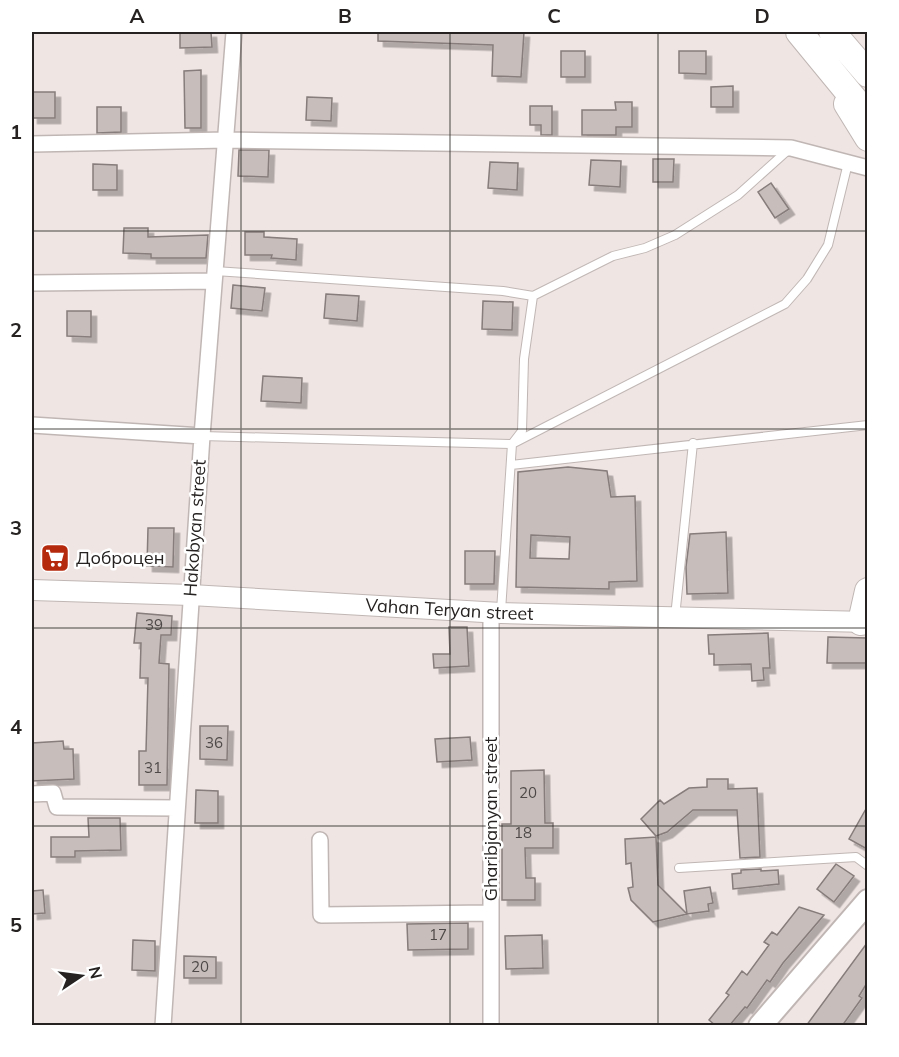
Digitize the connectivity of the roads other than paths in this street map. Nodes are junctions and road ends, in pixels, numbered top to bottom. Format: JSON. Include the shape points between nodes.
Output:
{"nodes":[{"id":1,"x":234,"y":32,"type":"edge"},
{"id":2,"x":799,"y":32,"type":"edge"},
{"id":3,"x":832,"y":32,"type":"edge"},
{"id":4,"x":816,"y":52,"type":"junction"},
{"id":5,"x":867,"y":74,"type":"edge"},
{"id":6,"x":867,"y":116,"type":"edge"},
{"id":7,"x":867,"y":138,"type":"edge"},
{"id":8,"x":226,"y":140,"type":"junction"},
{"id":9,"x":32,"y":144,"type":"edge"},
{"id":10,"x":791,"y":148,"type":"junction"},
{"id":11,"x":848,"y":163,"type":"junction"},
{"id":12,"x":867,"y":168,"type":"edge"},
{"id":13,"x":214,"y":276,"type":"junction"},
{"id":14,"x":32,"y":283,"type":"edge"},
{"id":15,"x":533,"y":296,"type":"junction"},
{"id":16,"x":32,"y":425,"type":"edge"},
{"id":17,"x":867,"y":425,"type":"edge"},
{"id":18,"x":202,"y":436,"type":"junction"},
{"id":19,"x":693,"y":443,"type":"junction"},
{"id":20,"x":512,"y":444,"type":"junction"},
{"id":21,"x":511,"y":465,"type":"junction"},
{"id":22,"x":32,"y":590,"type":"edge"},
{"id":23,"x":867,"y":591,"type":"edge"},
{"id":24,"x":191,"y":595,"type":"junction"},
{"id":25,"x":496,"y":612,"type":"junction"},
{"id":26,"x":675,"y":617,"type":"junction"},
{"id":27,"x":864,"y":622,"type":"edge"},
{"id":28,"x":32,"y":794,"type":"edge"},
{"id":29,"x":177,"y":808,"type":"junction"},
{"id":30,"x":320,"y":840,"type":"dead end"},
{"id":31,"x":867,"y":866,"type":"edge"},
{"id":32,"x":679,"y":868,"type":"dead end"},
{"id":33,"x":867,"y":901,"type":"edge"},
{"id":34,"x":490,"y":913,"type":"junction"},
{"id":35,"x":768,"y":1023,"type":"edge"},
{"id":36,"x":163,"y":1026,"type":"edge"},
{"id":37,"x":491,"y":1026,"type":"edge"}],
"edges":[{"from":1,"to":8,"type":"street","name":"Hakobyan street"},
{"from":2,"to":4,"type":"highway"},
{"from":3,"to":5,"type":"highway"},
{"from":4,"to":6,"type":"highway"},
{"from":4,"to":7,"type":"highway"},
{"from":8,"to":9,"type":"street"},
{"from":8,"to":10,"type":"street"},
{"from":8,"to":13,"type":"street","name":"Hakobyan street"},
{"from":10,"to":11,"type":"street"},
{"from":10,"to":15,"type":"lane","via":[[738,195],[675,235],[613,256]]},
{"from":11,"to":12,"type":"street"},
{"from":11,"to":20,"type":"lane","via":[[828,245],[807,279],[785,304]]},
{"from":13,"to":14,"type":"street"},
{"from":13,"to":15,"type":"lane","via":[[503,291]]},
{"from":13,"to":18,"type":"street","name":"Hakobyan street"},
{"from":15,"to":20,"type":"lane","via":[[524,358],[522,430]]},
{"from":16,"to":18,"type":"street"},
{"from":17,"to":19,"type":"lane"},
{"from":18,"to":20,"type":"lane"},
{"from":18,"to":24,"type":"street","name":"Hakobyan street"},
{"from":19,"to":21,"type":"lane"},
{"from":19,"to":26,"type":"lane"},
{"from":20,"to":21,"type":"lane"},
{"from":21,"to":25,"type":"lane"},
{"from":22,"to":24,"type":"street","name":"Vahan Teryan street"},
{"from":23,"to":27,"type":"highway"},
{"from":24,"to":25,"type":"street","name":"Vahan Teryan street"},
{"from":24,"to":29,"type":"street","name":"Hakobyan street"},
{"from":25,"to":26,"type":"street","name":"Vahan Teryan street"},
{"from":25,"to":34,"type":"street","name":"Gharibjanyan street"},
{"from":26,"to":27,"type":"street","name":"Vahan Teryan street"},
{"from":28,"to":29,"type":"street","via":[[53,793],[57,807]]},
{"from":29,"to":36,"type":"street","name":"Hakobyan street"},
{"from":30,"to":34,"type":"street","via":[[321,915]]},
{"from":31,"to":32,"type":"lane","via":[[856,857]]},
{"from":33,"to":35,"type":"main road"},
{"from":34,"to":37,"type":"street","name":"Gharibjanyan street"}]}
